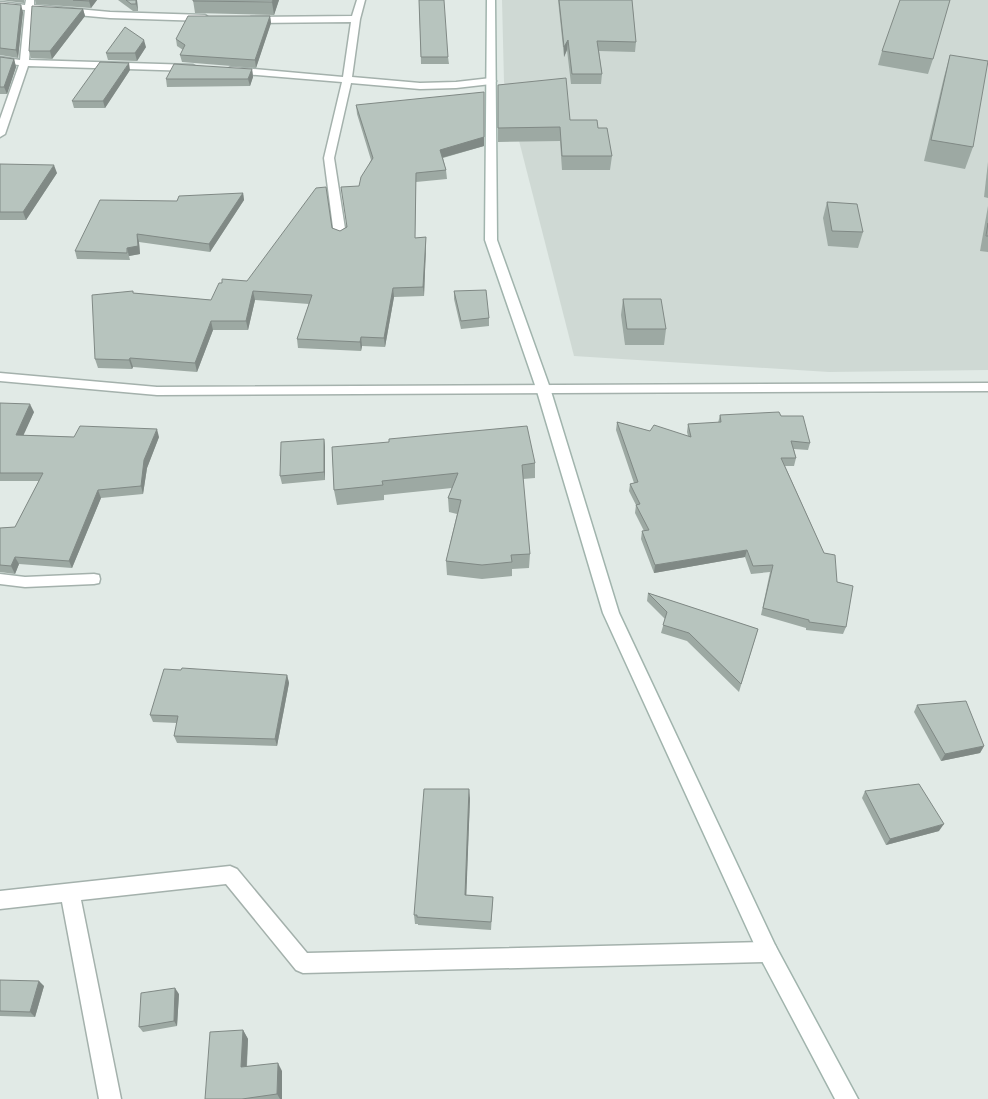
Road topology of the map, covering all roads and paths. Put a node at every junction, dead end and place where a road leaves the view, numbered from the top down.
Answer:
1 (361, 0) edge
2 (492, 0) edge
3 (29, 4) edge
4 (0, 5) edge
5 (211, 18) edge
6 (356, 19) junction
7 (239, 20) edge
8 (0, 60) edge
9 (24, 63) junction
10 (200, 68) edge
11 (218, 69) edge
12 (347, 80) junction
13 (491, 81) junction
14 (0, 134) edge
15 (340, 235) edge
16 (0, 377) edge
17 (988, 387) edge
18 (544, 388) junction
19 (0, 579) edge
20 (94, 579) dead end
21 (70, 892) junction
22 (0, 900) edge
23 (768, 952) junction
24 (110, 1099) edge
25 (847, 1099) edge

1 - 6 street
2 - 13 street
3 - 4 street
3 - 5 street
3 - 9 street
6 - 7 street
6 - 12 street
8 - 9 street
9 - 10 street
9 - 14 street
11 - 12 street
12 - 13 street
12 - 15 street
13 - 18 street
16 - 18 street
17 - 18 street
18 - 23 street
19 - 20 lane
21 - 22 street
21 - 23 street
21 - 24 street
23 - 25 street

